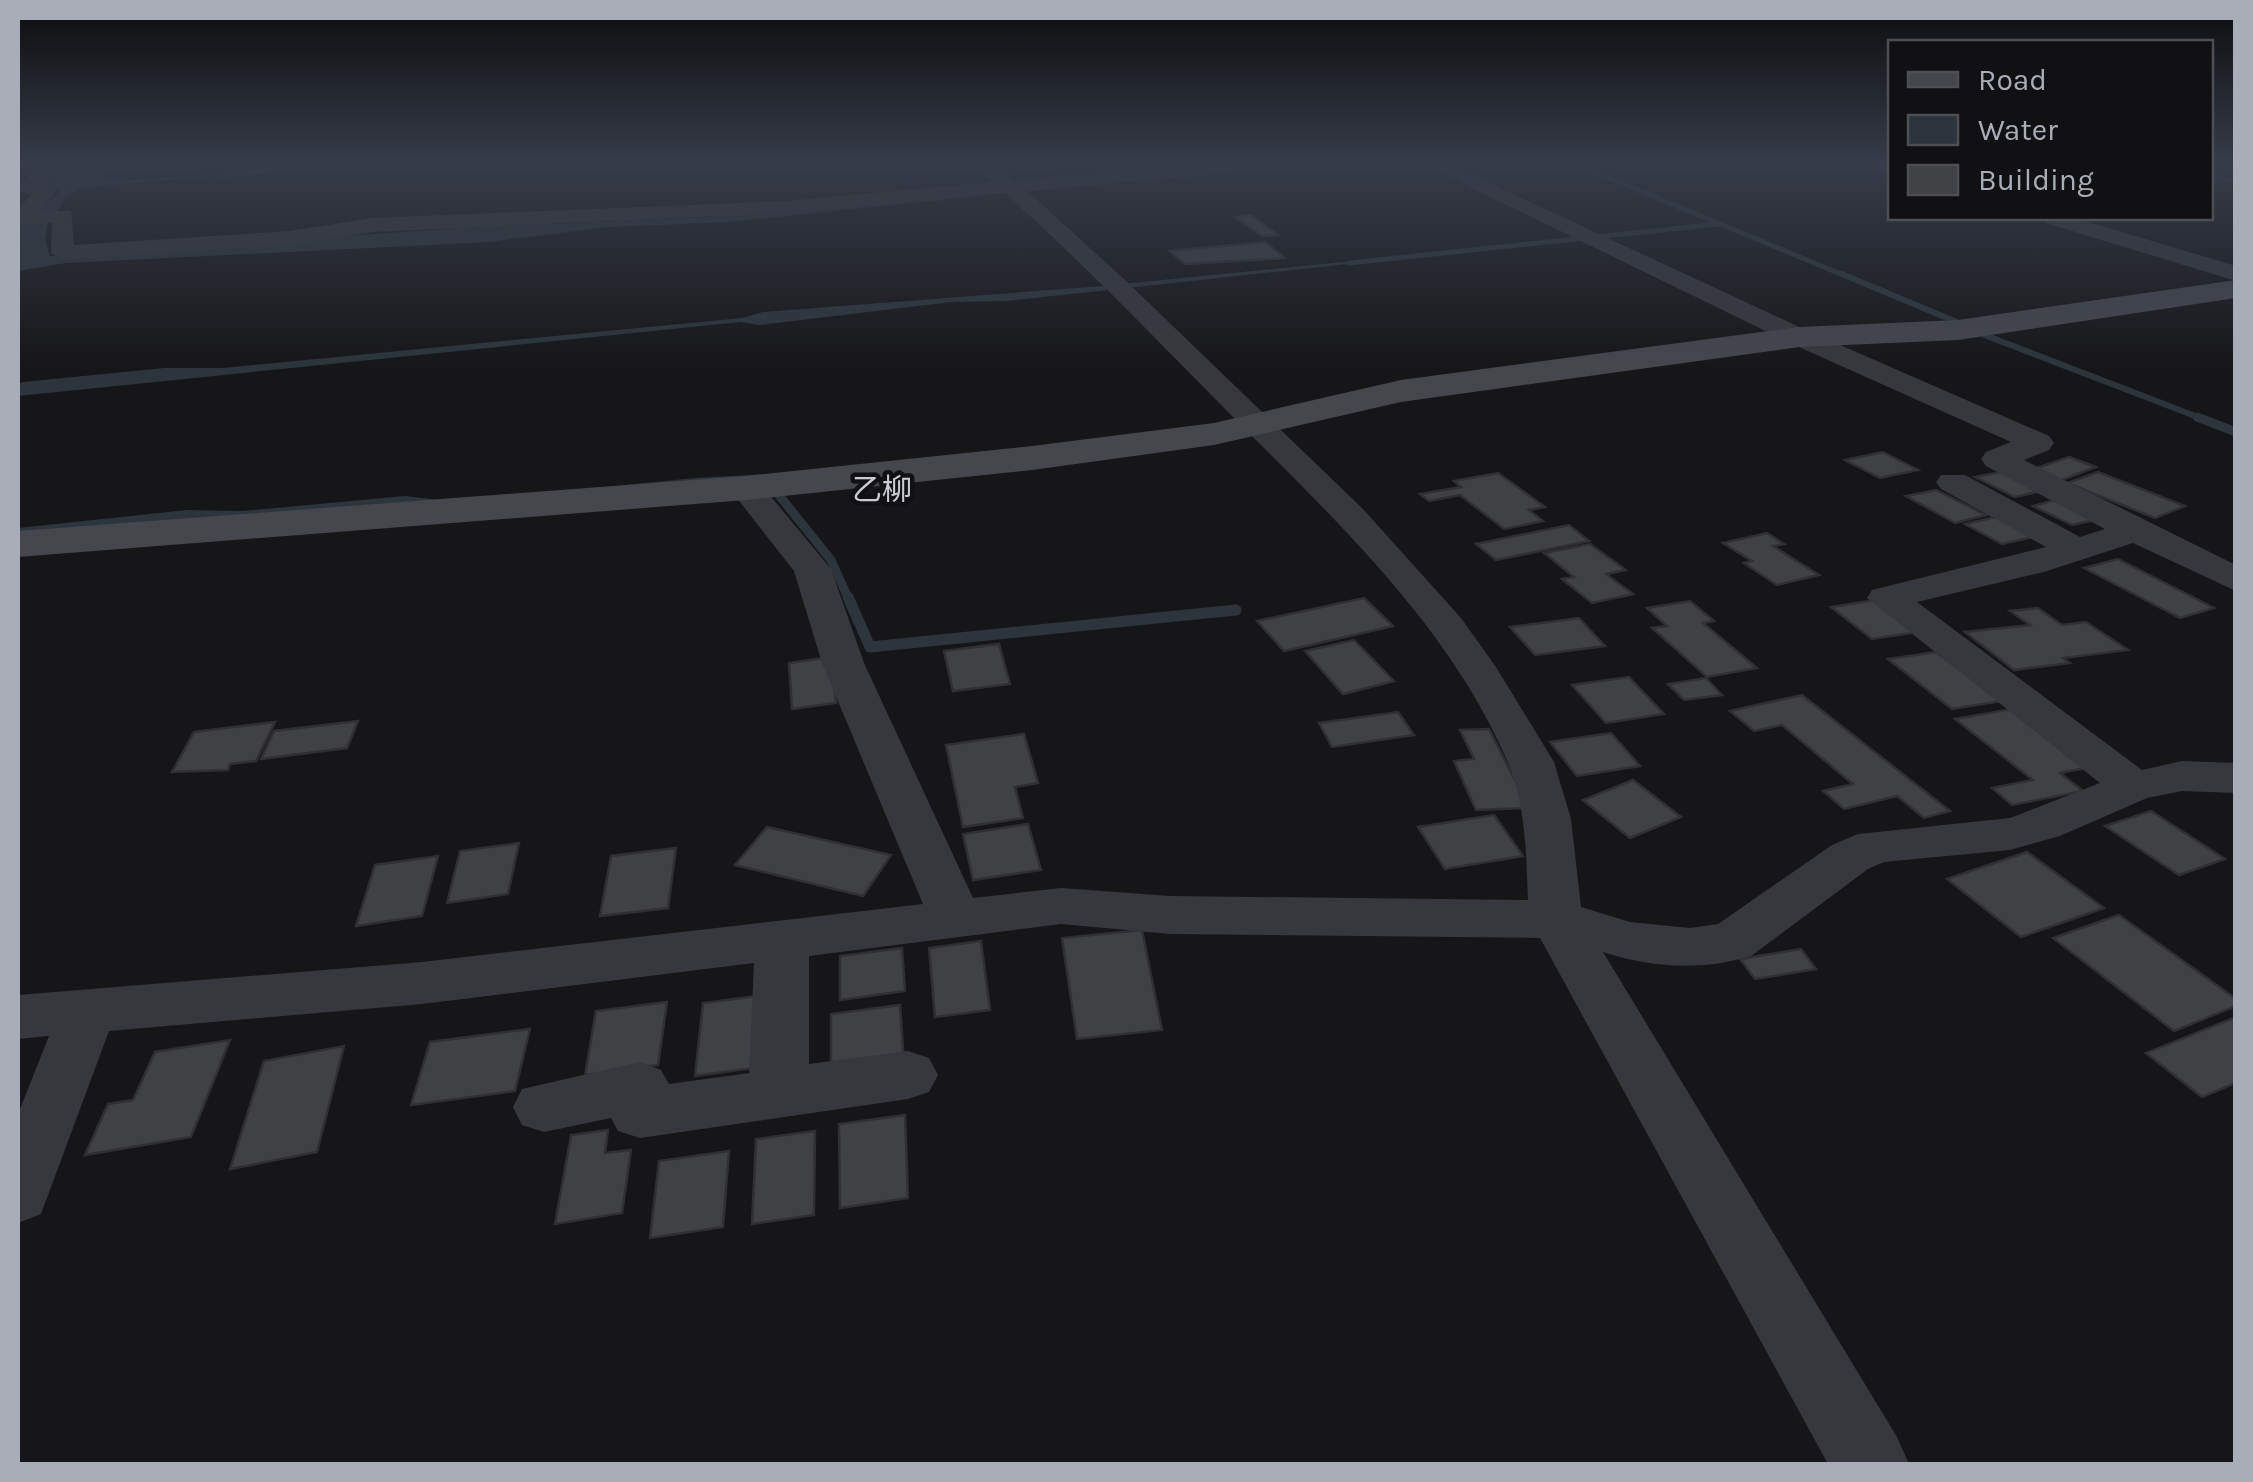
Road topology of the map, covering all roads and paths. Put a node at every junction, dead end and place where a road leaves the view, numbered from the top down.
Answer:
1 (62, 232) edge
2 (327, 232) edge
3 (1060, 232) edge
4 (1576, 232) edge
5 (2100, 232) edge
6 (2236, 274) edge
7 (2236, 289) edge
8 (1799, 337) junction
9 (1260, 426) junction
10 (1953, 482) dead end
11 (746, 488) junction
12 (2136, 531) junction
13 (18, 544) edge
14 (2077, 550) junction
15 (2236, 580) edge
16 (2236, 778) edge
17 (2134, 786) junction
18 (955, 916) junction
19 (1556, 919) junction
20 (782, 938) junction
21 (87, 1012) junction
22 (18, 1017) edge
23 (908, 1074) dead end
24 (780, 1093) junction
25 (544, 1107) dead end
26 (18, 1194) edge
27 (1870, 1464) edge

1 - 2 street
3 - 9 street
4 - 8 street
5 - 6 street
7 - 8 street
8 - 9 street
8 - 12 street
9 - 11 street
9 - 19 street
10 - 14 street
11 - 13 street
11 - 18 street
12 - 14 street
12 - 15 street
14 - 17 street
16 - 17 street
17 - 19 street
18 - 19 street
18 - 20 street
19 - 27 street
20 - 21 street
20 - 24 street
21 - 22 street
21 - 26 street
23 - 24 street
24 - 25 street

